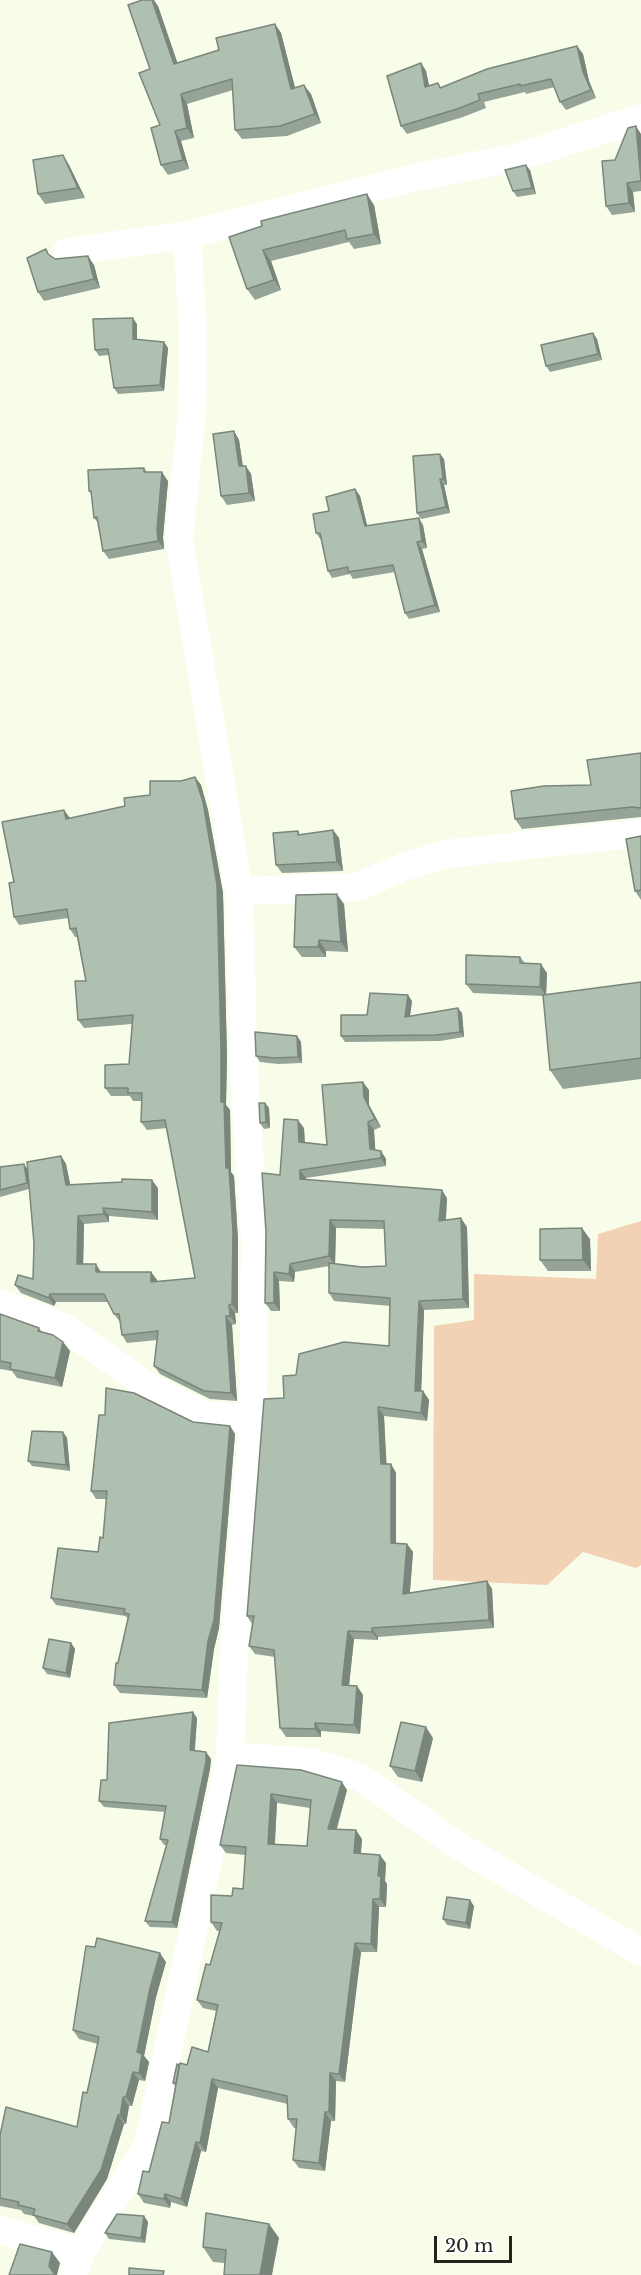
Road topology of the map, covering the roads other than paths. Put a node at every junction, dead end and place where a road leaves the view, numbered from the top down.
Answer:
1 (641, 118) edge
2 (187, 235) junction
3 (67, 252) dead end
4 (641, 833) edge
5 (239, 891) junction
6 (0, 1303) edge
7 (253, 1419) junction
8 (230, 1756) junction
9 (641, 1952) edge
10 (0, 2230) edge
11 (77, 2264) edge

1 - 2 street
2 - 3 street
2 - 5 street
4 - 5 street
5 - 7 street
6 - 7 street
7 - 8 street
8 - 9 street
8 - 11 street
10 - 11 street

